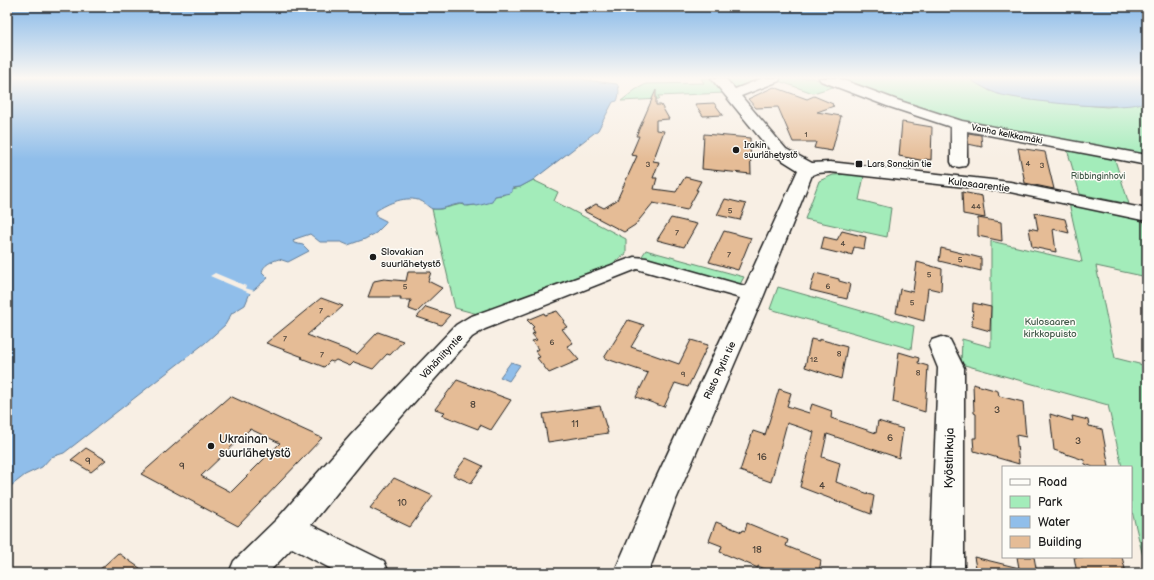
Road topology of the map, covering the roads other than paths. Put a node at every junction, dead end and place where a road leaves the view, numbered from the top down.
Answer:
1 (741, 105) edge
2 (898, 105) edge
3 (959, 125) junction
4 (1147, 160) edge
5 (958, 162) dead end
6 (810, 169) junction
7 (1147, 215) edge
8 (752, 295) junction
9 (941, 346) dead end
10 (288, 529) junction
11 (246, 573) edge
12 (372, 573) edge
13 (631, 573) edge
14 (948, 573) edge

1 - 6 street
2 - 3 street, Vanha kelkkamäki
3 - 4 street, Vanha kelkkamäki
3 - 5 street
6 - 7 street, Kulosaarentie
6 - 8 street, Risto Rytin tie
8 - 10 street, Vähäniityntie
8 - 13 street, Risto Rytin tie
9 - 14 street, Kyöstinkuja
10 - 11 street, Vähäniityntie
10 - 12 street

